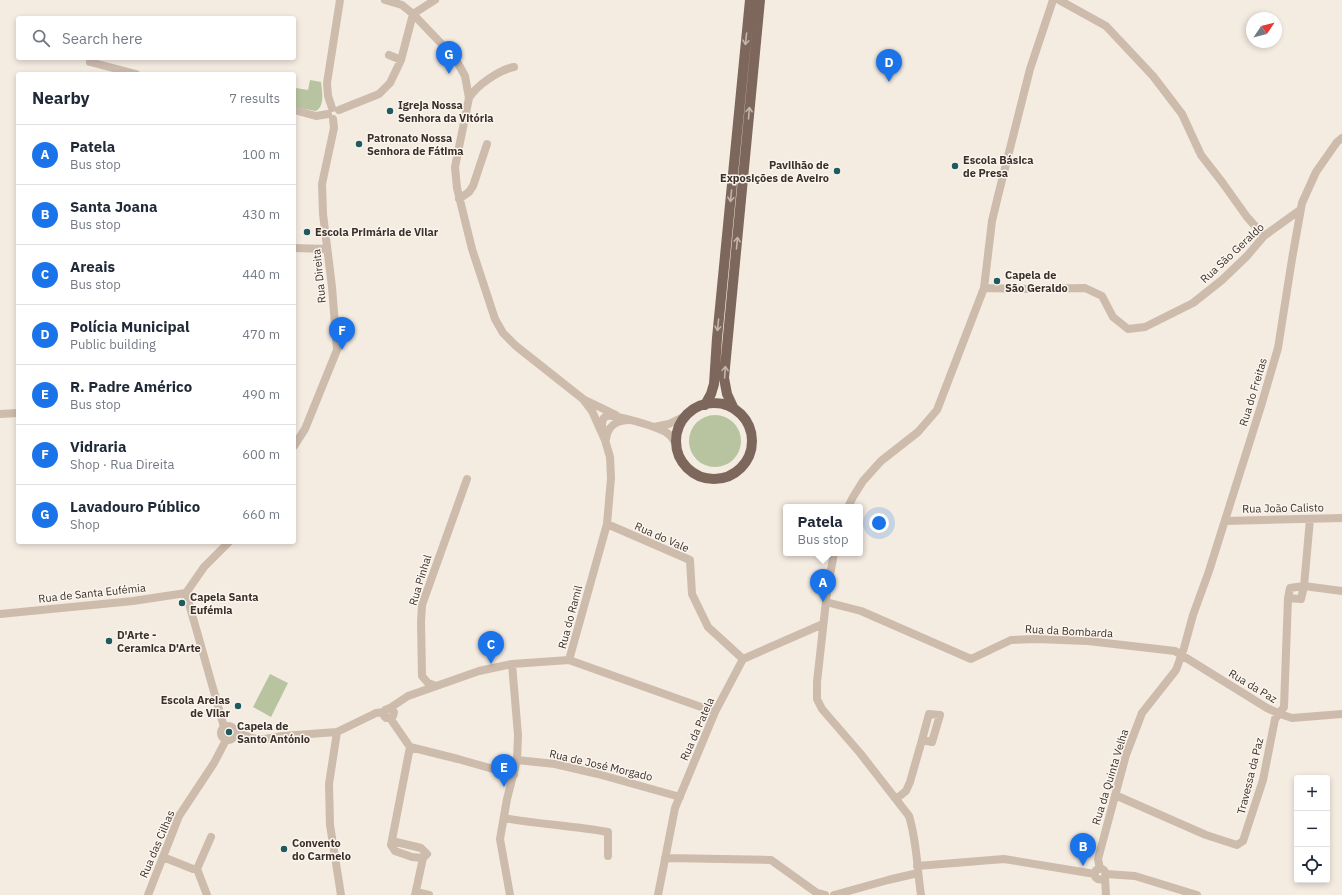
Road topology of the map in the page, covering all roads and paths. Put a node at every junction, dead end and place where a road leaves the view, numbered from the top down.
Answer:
1 (340, 0) edge
2 (385, 0) edge
3 (435, 0) edge
4 (750, 0) edge
5 (760, 0) edge
6 (1053, 0) edge
7 (1059, 0) edge
8 (413, 14) junction
9 (389, 55) dead end
10 (401, 60) junction
11 (90, 62) dead end
12 (514, 67) dead end
13 (128, 72) edge
14 (469, 98) junction
15 (296, 111) edge
16 (333, 113) junction
17 (1342, 138) edge
18 (487, 144) dead end
19 (459, 199) junction
20 (1300, 210) junction
21 (1264, 236) junction
22 (296, 248) edge
23 (327, 249) junction
24 (984, 288) junction
25 (583, 399) junction
26 (705, 405) junction
27 (734, 409) junction
28 (16, 413) edge
29 (0, 414) edge
30 (687, 415) junction
31 (625, 418) junction
32 (654, 427) junction
33 (606, 440) junction
34 (296, 443) edge
35 (677, 445) junction
36 (467, 478) dead end
37 (850, 504) edge
38 (1342, 518) edge
39 (1310, 519) junction
40 (1225, 521) junction
41 (606, 524) junction
42 (227, 544) edge
43 (834, 556) edge
44 (1304, 586) junction
45 (1342, 591) edge
46 (186, 593) junction
47 (1288, 598) junction
48 (826, 602) junction
49 (0, 614) edge
50 (823, 624) junction
51 (1181, 656) junction
52 (743, 659) junction
53 (569, 660) junction
54 (512, 664) junction
55 (436, 686) junction
56 (387, 710) junction
57 (715, 712) junction
58 (1280, 714) junction
59 (1342, 714) edge
60 (224, 727) junction
61 (235, 732) junction
62 (337, 732) junction
63 (226, 740) junction
64 (922, 740) dead end
65 (410, 747) junction
66 (517, 760) junction
67 (514, 776) junction
68 (1115, 795) junction
69 (680, 797) junction
70 (896, 799) junction
71 (504, 818) junction
72 (211, 837) dead end
73 (608, 856) dead end
74 (163, 857) junction
75 (665, 858) junction
76 (197, 869) junction
77 (918, 869) junction
78 (1101, 874) junction
79 (416, 894) edge
80 (148, 895) edge
81 (207, 895) edge
82 (341, 895) edge
83 (429, 895) edge
84 (510, 895) edge
85 (658, 895) edge
86 (825, 895) edge
87 (834, 895) edge
88 (921, 895) edge
89 (1106, 895) edge
90 (1197, 895) edge

1 - 16 street, Rua Direita
2 - 8 street
3 - 8 street
4 -> 26 main road
27 -> 5 main road
6 - 24 street
7 - 21 street
8 - 10 street
8 - 14 street
9 - 10 street
10 - 16 street
11 - 13 street
12 - 14 street
14 - 19 street
15 - 16 street
16 - 23 street, Rua Direita
17 - 20 street, Rua do Freitas
18 - 19 street
19 - 25 street
20 - 21 street, Rua São Geraldo
20 - 40 street, Rua do Freitas
21 - 24 street, Rua São Geraldo
22 - 23 street
23 - 34 street, Rua Direita
24 - 37 street
25 - 31 street
25 - 33 street, Rua do Ramil
26 - 27 main road
26 - 30 main road
27 - 35 main road
28 - 29 street
30 - 32 street
30 - 35 main road
31 - 32 street
31 - 33 street
32 - 35 street
33 - 41 street, Rua do Ramil
36 - 55 street, Rua Pinhal
38 - 39 street, Rua João Calisto
39 - 40 street, Rua João Calisto
39 - 44 street
40 - 51 street, Rua do Freitas
41 - 52 street, Rua do Vale
41 - 53 street, Rua do Ramil
42 - 46 street
43 - 48 street
44 - 45 street
44 - 47 street
44 - 47 street
46 - 49 street, Rua de Santa Eufémia
46 - 60 street
47 - 58 street, Travessa da Paz
48 - 50 street
48 - 51 street, Rua da Bombarda
50 - 52 street
50 - 70 street
51 - 58 street, Rua da Paz
51 - 68 street, Rua da Quinta Velha
52 - 57 street, Rua da Patela
53 - 54 street, Rua do Ramil
53 - 57 street
54 - 55 street, Rua do Ramil
54 - 66 street
55 - 56 street, Rua do Ramil
56 - 62 street, Rua do Ramil
56 - 65 street
57 - 69 street, Rua da Patela
58 - 59 street, Rua da Paz
58 - 68 street, Travessa da Paz
60 - 61 street
60 - 63 street
61 - 62 street
61 - 63 street
62 - 82 street
63 - 74 street, Rua das Cilhas
64 - 70 street
65 - 67 street
65 - 79 street
66 - 67 street
66 - 69 street, Rua de José Morgado
67 - 71 street
68 - 78 street, Rua da Quinta Velha
69 - 75 street, Rua da Patela
70 - 77 street
71 - 73 street
71 - 84 street
72 - 76 street
74 - 76 street
74 - 80 street, Rua das Cilhas
75 - 85 street, Rua da Patela
75 - 86 street
76 - 81 street
77 - 78 street
77 - 87 street
77 - 88 street
78 - 89 street, Rua da Quinta Velha
78 - 90 street
79 - 83 street

